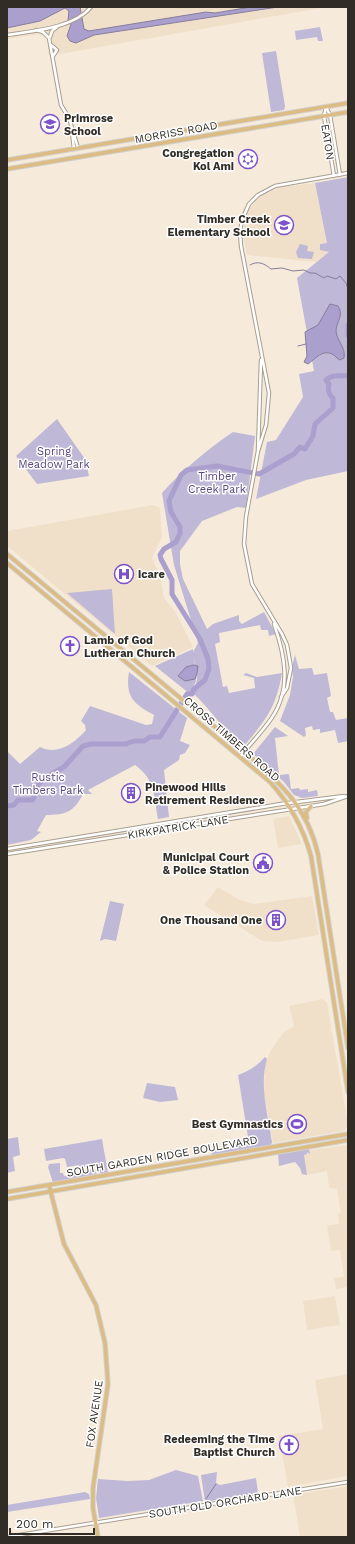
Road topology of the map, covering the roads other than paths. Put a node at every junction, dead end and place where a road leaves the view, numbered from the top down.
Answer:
1 (91, 7) edge
2 (57, 26) junction
3 (36, 30) junction
4 (7, 35) edge
5 (49, 38) junction
6 (51, 45) junction
7 (53, 56) junction
8 (348, 103) edge
9 (326, 107) junction
10 (348, 112) edge
11 (330, 115) junction
12 (324, 116) junction
13 (76, 148) junction
14 (7, 160) edge
15 (7, 169) edge
16 (348, 173) edge
17 (340, 175) junction
18 (334, 176) junction
19 (262, 358) junction
20 (258, 451) junction
21 (7, 554) edge
22 (7, 562) edge
23 (273, 622) junction
24 (116, 644) junction
25 (111, 649) junction
26 (282, 697) junction
27 (244, 751) junction
28 (240, 757) junction
29 (348, 796) edge
30 (296, 803) junction
31 (288, 804) junction
32 (311, 806) junction
33 (300, 808) junction
34 (292, 809) junction
35 (236, 811) junction
36 (236, 818) junction
37 (308, 823) junction
38 (7, 849) edge
39 (7, 854) edge
40 (320, 866) junction
41 (313, 868) junction
42 (328, 928) junction
43 (322, 929) junction
44 (341, 1045) junction
45 (348, 1046) edge
46 (347, 1081) edge
47 (348, 1092) edge
48 (348, 1134) edge
49 (348, 1140) edge
50 (274, 1146) junction
51 (275, 1152) junction
52 (49, 1185) junction
53 (51, 1191) junction
54 (7, 1192) edge
55 (7, 1199) edge
56 (348, 1482) edge
57 (95, 1522) junction
58 (7, 1537) edge
59 (98, 1537) edge

1 - 2 street
2 - 3 street
2 - 5 street
3 - 4 street
3 - 5 street
5 - 6 street
6 - 7 street
6 - 7 street
7 - 13 street
8 - 9 main road, MORRISS ROAD
9 - 11 street, EATON
9 - 12 street, EATON
9 - 13 main road, MORRISS ROAD
10 - 11 main road, MORRISS ROAD
11 - 12 main road, MORRISS ROAD
11 - 17 street, EATON
12 - 15 main road, MORRISS ROAD
12 - 18 street, EATON
13 - 14 main road, MORRISS ROAD
16 - 17 street
17 - 18 street
18 - 19 street
19 - 20 street
19 - 20 street
20 - 23 street
21 - 24 main road, CROSS TIMBERS ROAD
22 - 25 main road, CROSS TIMBERS ROAD
23 - 26 street
23 - 26 street
24 - 25 main road
24 - 27 main road, CROSS TIMBERS ROAD
25 - 28 main road, CROSS TIMBERS ROAD
26 - 27 street
27 - 28 street
27 - 30 main road, CROSS TIMBERS ROAD
28 - 31 main road, CROSS TIMBERS ROAD
29 - 30 street, KIRKPATRICK LANE
29 - 32 street, KIRKPATRICK LANE
30 - 31 street, KIRKPATRICK LANE
30 - 33 main road, CROSS TIMBERS ROAD
31 - 34 main road, CROSS TIMBERS ROAD
31 - 35 street, KIRKPATRICK LANE
32 - 33 street, KIRKPATRICK LANE
32 - 37 main road
33 - 34 street, KIRKPATRICK LANE
33 - 37 main road, CROSS TIMBERS ROAD
34 - 36 street, KIRKPATRICK LANE
34 - 41 main road, CROSS TIMBERS ROAD
35 - 36 street
35 - 38 street, KIRKPATRICK LANE
36 - 39 street, KIRKPATRICK LANE
37 - 40 main road, CROSS TIMBERS ROAD
40 - 41 main road
40 - 42 main road, CROSS TIMBERS ROAD
41 - 43 main road, CROSS TIMBERS ROAD
42 - 43 main road
42 - 45 main road, CROSS TIMBERS ROAD
43 - 44 main road, CROSS TIMBERS ROAD
44 - 45 main road
44 - 46 main road, CROSS TIMBERS ROAD
46 - 47 main road, CROSS TIMBERS ROAD
48 - 50 main road, SOUTH GARDEN RIDGE BOULEVARD
49 - 51 main road, SOUTH GARDEN RIDGE BOULEVARD
50 - 51 main road
50 - 52 main road, SOUTH GARDEN RIDGE BOULEVARD
51 - 53 main road, SOUTH GARDEN RIDGE BOULEVARD
52 - 53 main road, FOX AVENUE
52 - 54 main road, SOUTH GARDEN RIDGE BOULEVARD
53 - 55 main road, SOUTH GARDEN RIDGE BOULEVARD
53 - 57 main road, FOX AVENUE
56 - 57 street, SOUTH OLD ORCHARD LANE
57 - 58 street, SOUTH OLD ORCHARD LANE
57 - 59 main road, FOX AVENUE

